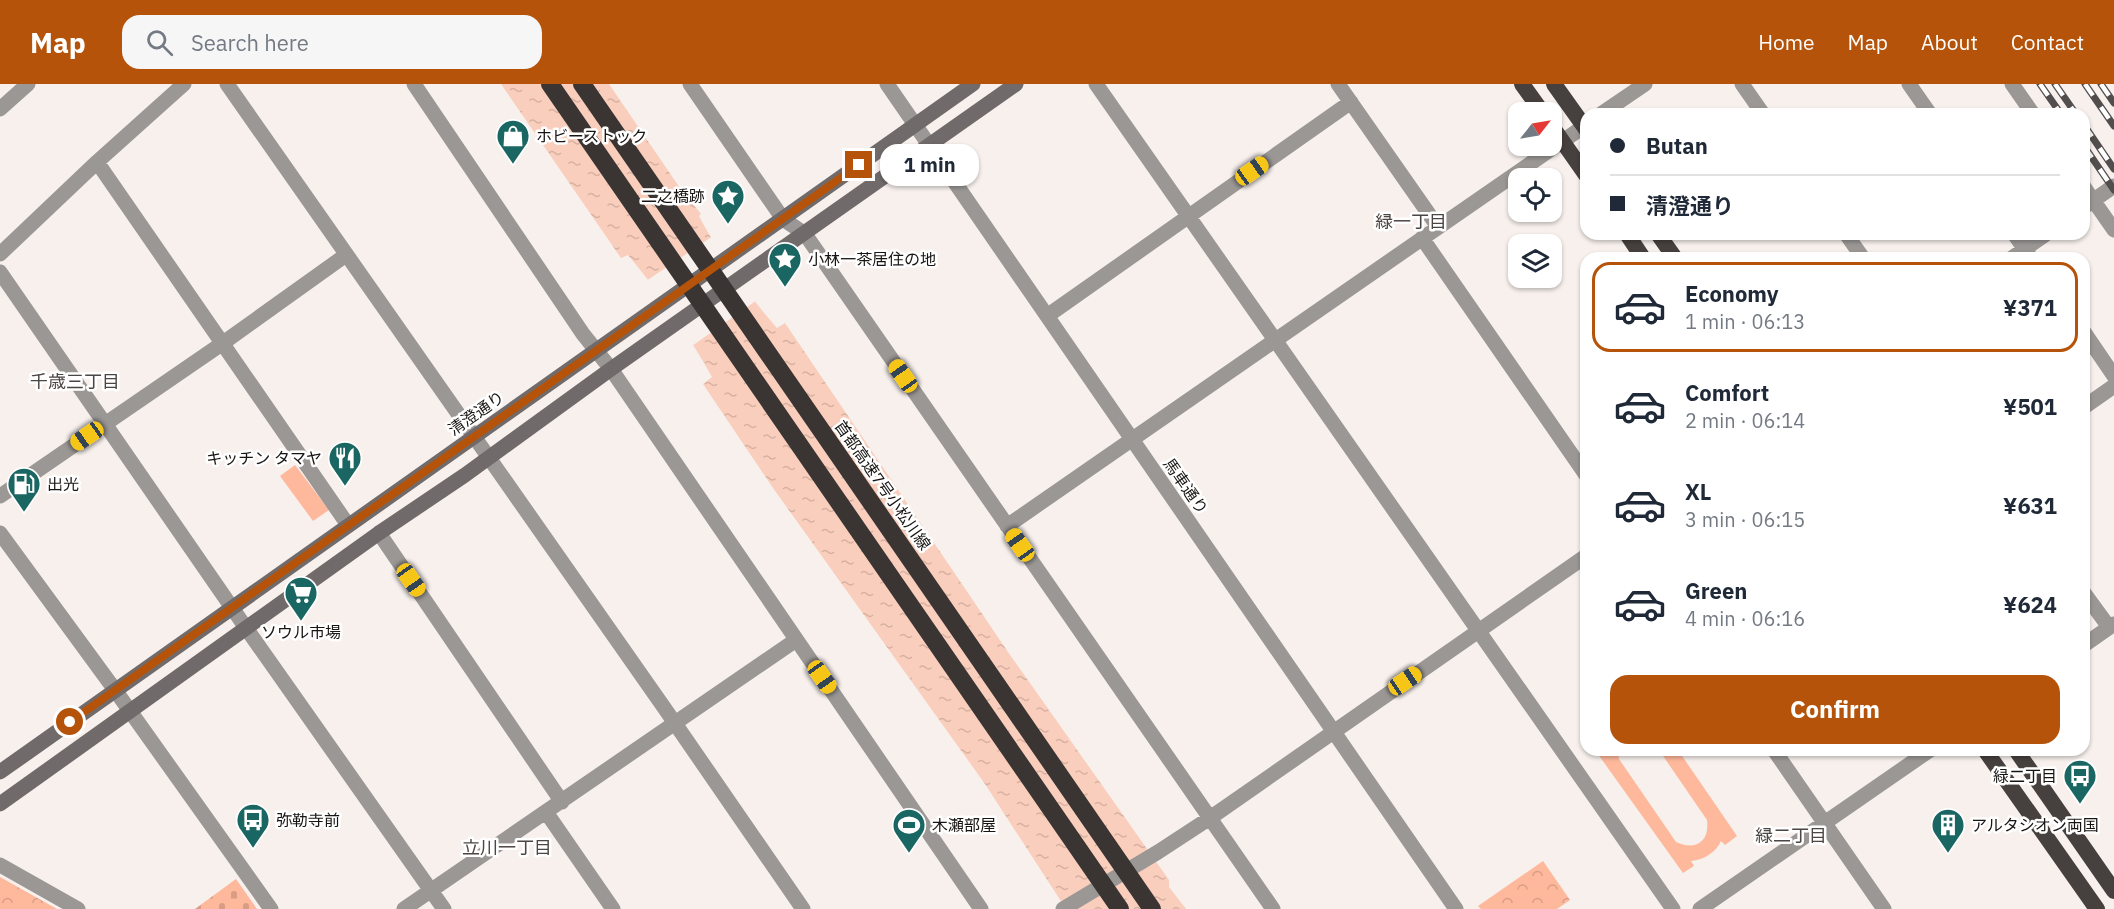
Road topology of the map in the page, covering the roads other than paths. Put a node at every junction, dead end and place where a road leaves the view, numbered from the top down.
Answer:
1 (28, 84) edge
2 (184, 84) edge
3 (227, 84) edge
4 (414, 84) edge
5 (550, 84) edge
6 (582, 84) edge
7 (690, 84) edge
8 (887, 84) edge
9 (973, 84) edge
10 (1016, 84) edge
11 (1096, 84) edge
12 (1338, 84) edge
13 (1522, 84) edge
14 (1554, 84) edge
15 (1645, 84) edge
16 (1742, 84) edge
17 (1909, 84) edge
18 (2012, 84) edge
19 (1351, 102) junction
20 (1535, 102) edge
21 (1611, 108) edge
22 (1758, 108) edge
23 (1926, 108) edge
24 (2028, 108) edge
25 (0, 109) edge
26 (1580, 120) edge
27 (915, 125) junction
28 (1580, 130) edge
29 (1562, 141) joint
30 (928, 144) junction
31 (1540, 156) edge
32 (97, 162) junction
33 (1580, 166) edge
34 (2114, 186) edge
35 (2090, 203) edge
36 (2090, 206) edge
37 (1188, 216) junction
38 (783, 219) junction
39 (1438, 227) junction
40 (2114, 230) edge
41 (805, 234) junction
42 (1422, 238) junction
43 (2040, 240) edge
44 (2029, 252) edge
45 (0, 254) edge
46 (346, 255) junction
47 (0, 272) edge
48 (1047, 316) junction
49 (1275, 341) junction
50 (2090, 341) edge
51 (223, 343) junction
52 (597, 349) junction
53 (611, 369) junction
54 (2114, 376) edge
55 (2114, 386) edge
56 (2090, 403) edge
57 (105, 424) junction
58 (473, 437) junction
59 (1132, 440) junction
60 (489, 458) junction
61 (1580, 467) edge
62 (0, 496) edge
63 (348, 525) junction
64 (1007, 526) junction
65 (0, 533) edge
66 (379, 533) junction
67 (1580, 560) edge
68 (2090, 600) edge
69 (233, 609) junction
70 (2111, 625) edge
71 (246, 628) junction
72 (1478, 631) junction
73 (796, 640) junction
74 (2090, 641) edge
75 (115, 690) junction
76 (130, 711) junction
77 (675, 723) junction
78 (1333, 731) junction
79 (1778, 756) edge
80 (1921, 756) edge
81 (1989, 756) edge
82 (2020, 756) edge
83 (0, 772) edge
84 (562, 802) junction
85 (0, 804) edge
86 (546, 812) junction
87 (1210, 818) junction
88 (1824, 822) junction
89 (0, 865) edge
90 (431, 891) junction
91 (2114, 891) edge
92 (78, 909) edge
93 (272, 909) edge
94 (404, 909) edge
95 (444, 909) edge
96 (613, 909) edge
97 (803, 909) edge
98 (981, 909) edge
99 (1063, 909) edge
100 (1120, 909) edge
101 (1152, 909) edge
102 (1273, 909) edge
103 (1456, 909) edge
104 (1673, 909) edge
105 (1700, 909) edge
106 (1884, 909) edge
107 (2097, 909) edge

1 - 25 street
2 - 32 street
3 - 46 street
4 - 52 street
5 - 100 highway
6 - 101 highway, 首都高速7号小松川線
7 - 38 street
8 - 27 street, 馬車通り
9 - 27 main road, 清澄通り
10 - 30 main road
11 - 37 street
12 - 19 street
13 - 20 highway
14 - 26 highway
15 - 21 street
16 - 22 street
17 - 23 street
18 - 24 street
19 - 37 street
19 - 39 street
27 - 30 street, 馬車通り
27 - 38 main road, 清澄通り
28 - 29 street
29 - 33 highway
30 - 41 main road
30 - 48 street, 馬車通り
31 - 39 street
32 - 45 street
32 - 51 street
34 - 35 street
36 - 40 street
37 - 48 street
37 - 49 street
38 - 41 street
38 - 52 main road, 清澄通り
39 - 42 street
41 - 53 main road
41 - 64 street
42 - 49 street
42 - 61 street
43 - 44 street
46 - 51 street
46 - 58 street
47 - 57 street
48 - 59 street, 馬車通り
49 - 59 street
49 - 72 street
50 - 54 street
51 - 57 street
51 - 63 street
52 - 53 street
52 - 58 main road, 清澄通り
53 - 60 main road
53 - 73 street
55 - 56 street
57 - 62 street
57 - 69 street
58 - 60 street
58 - 63 main road, 清澄通り
59 - 64 street
59 - 78 street, 馬車通り
60 - 66 main road
60 - 77 street
63 - 69 main road, 清澄通り
64 - 87 street
65 - 75 street
66 - 71 main road
66 - 84 street
67 - 72 street
68 - 70 street
69 - 71 street
69 - 75 main road, 清澄通り
70 - 74 street
71 - 76 main road
71 - 90 street
72 - 78 street
72 - 104 street
73 - 77 street
73 - 98 street
75 - 76 street
75 - 83 main road, 清澄通り
76 - 85 main road
76 - 93 street
77 - 84 street
77 - 97 street
78 - 87 street
78 - 103 street, 馬車通り
79 - 88 street
80 - 88 street
81 - 107 highway
82 - 91 highway
84 - 86 street
86 - 90 street
86 - 96 street
87 - 99 street
87 - 102 street
88 - 105 street
88 - 106 street
89 - 92 street
90 - 94 street
90 - 95 street

